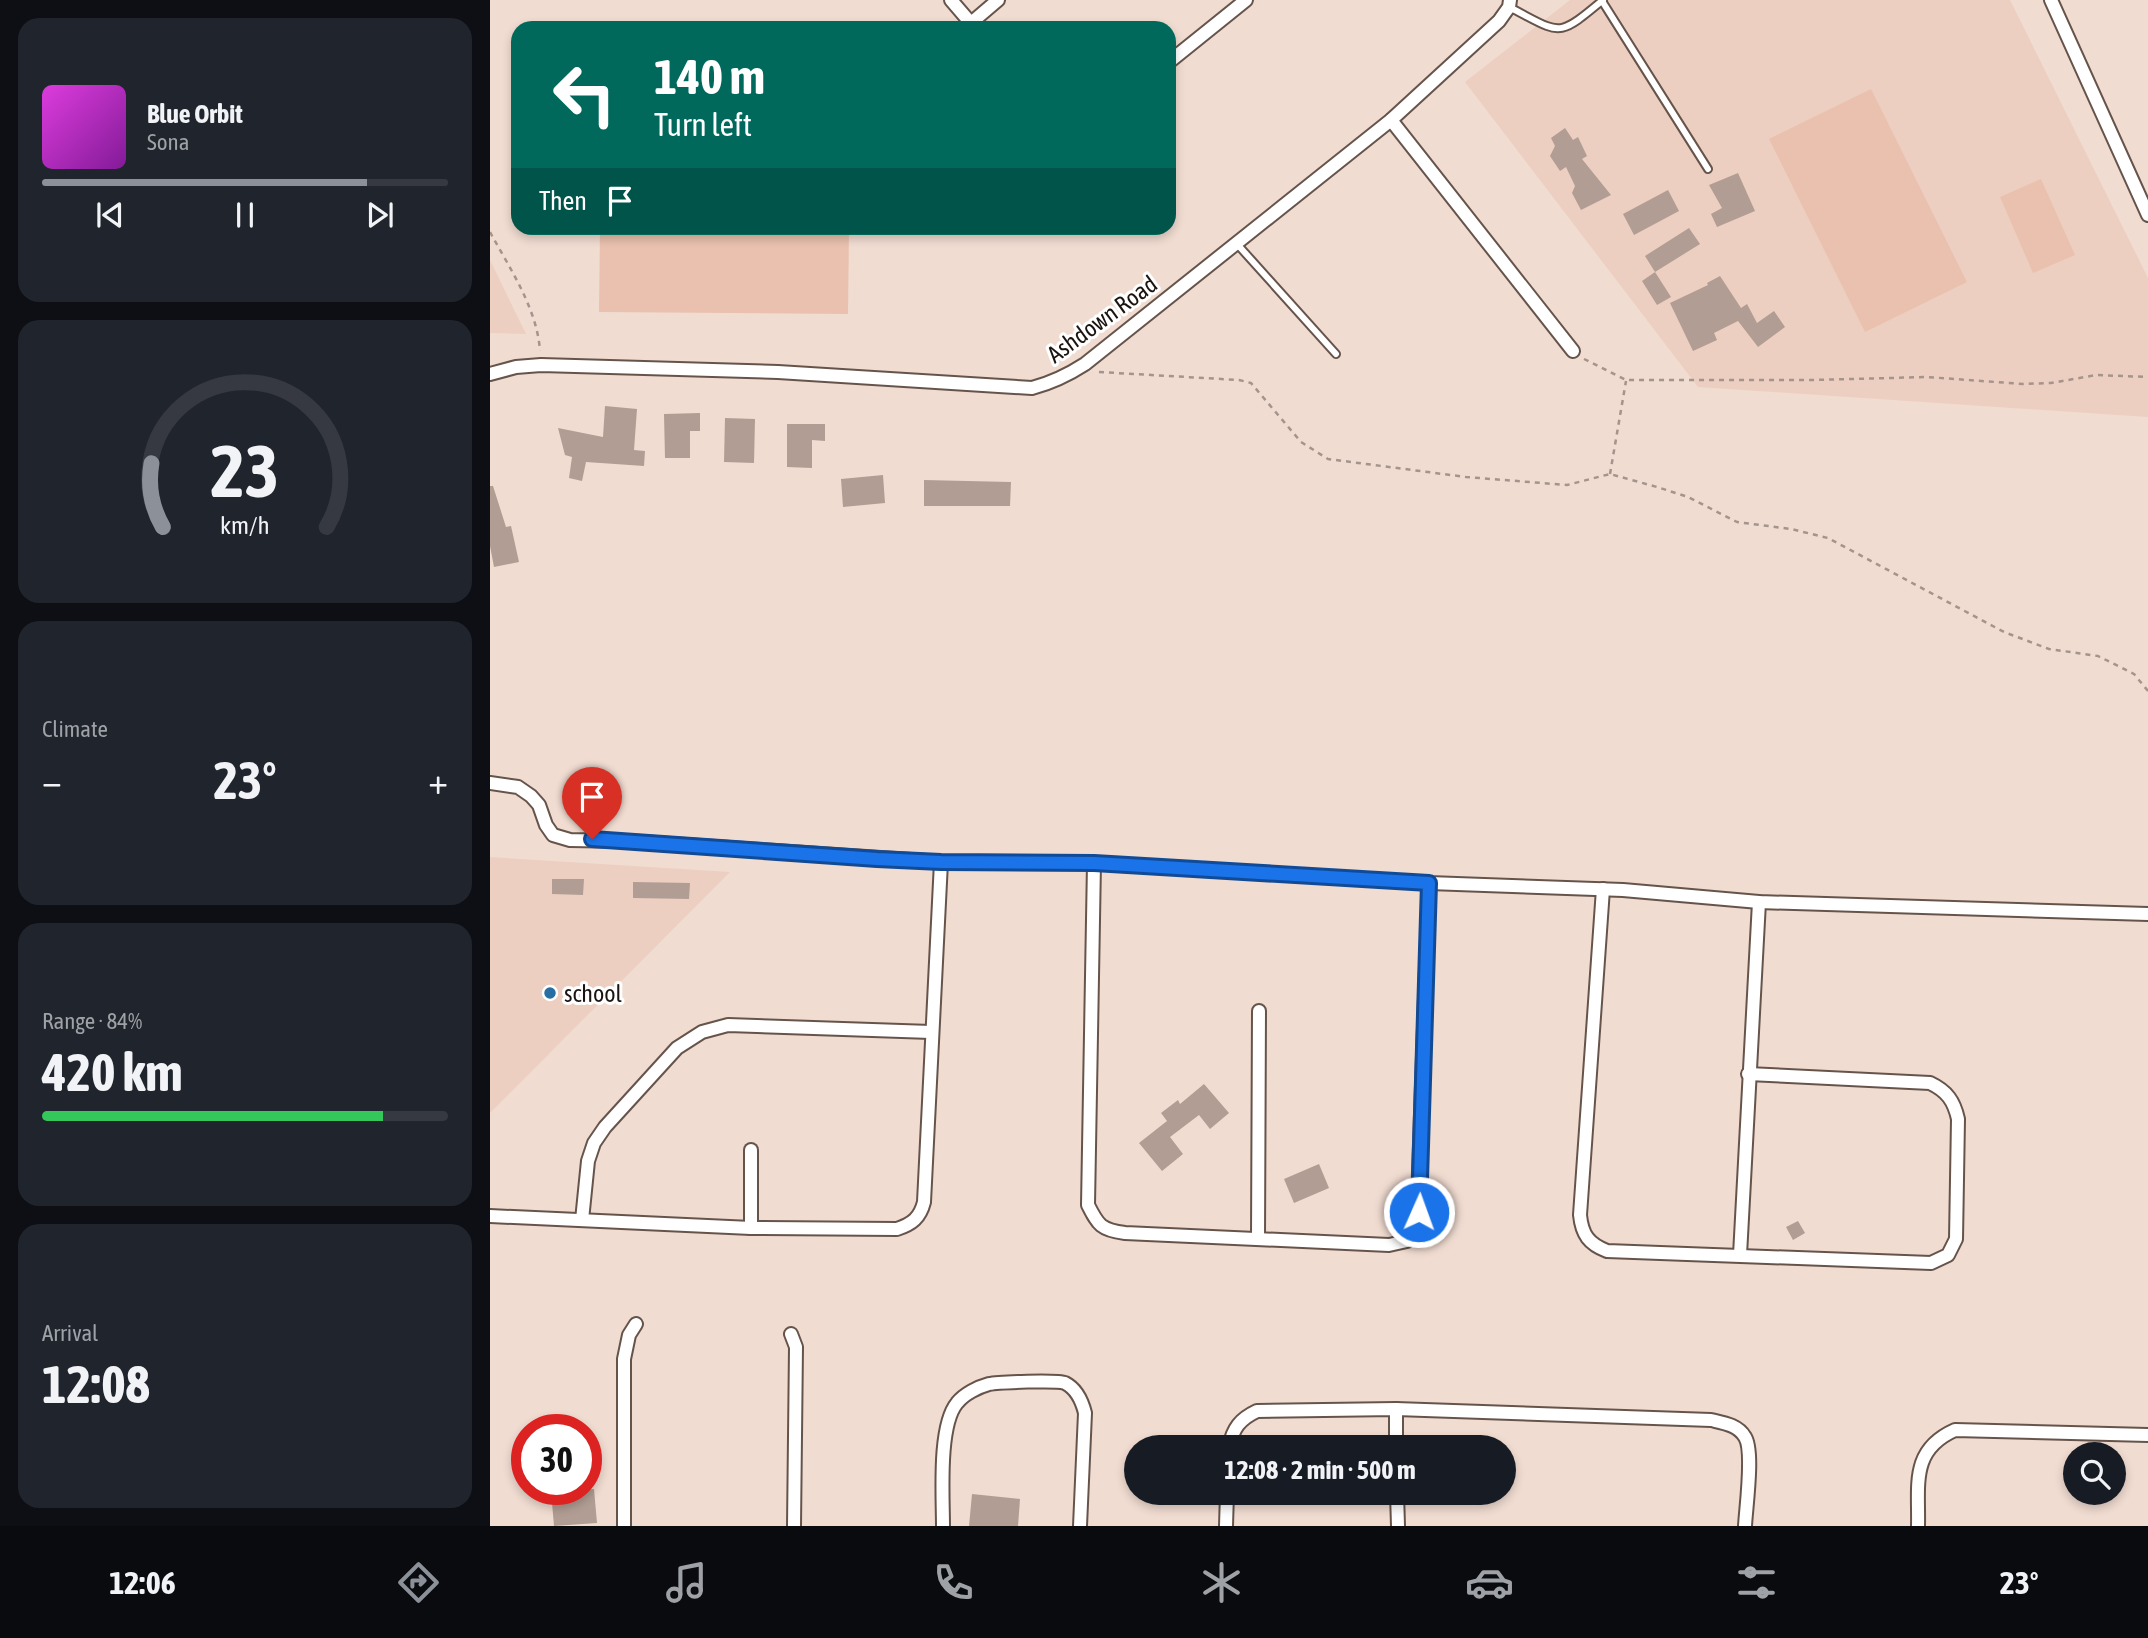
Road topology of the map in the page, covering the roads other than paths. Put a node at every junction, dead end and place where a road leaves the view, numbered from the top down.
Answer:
1 (951, 0) edge
2 (998, 0) edge
3 (1246, 0) edge
4 (1602, 0) edge
5 (2051, 0) edge
6 (1510, 3) edge
7 (969, 21) edge
8 (977, 21) edge
9 (1176, 56) edge
10 (1391, 120) junction
11 (1708, 169) dead end
12 (2148, 215) edge
13 (1237, 244) junction
14 (1573, 351) road end
15 (1336, 354) dead end
16 (490, 374) edge
17 (490, 783) edge
18 (941, 862) junction
19 (1094, 863) junction
20 (1429, 883) junction
21 (1603, 889) junction
22 (1759, 902) junction
23 (2148, 914) edge
24 (1259, 1011) dead end
25 (931, 1032) junction
26 (1748, 1074) junction
27 (751, 1150) dead end
28 (490, 1216) edge
29 (582, 1220) junction
30 (751, 1228) junction
31 (1258, 1238) junction
32 (1740, 1255) junction
33 (636, 1324) dead end
34 (791, 1334) dead end
35 (1395, 1409) junction
36 (1231, 1435) edge
37 (1396, 1435) edge
38 (2148, 1435) edge
39 (1227, 1505) edge
40 (1397, 1505) edge
41 (624, 1526) edge
42 (794, 1526) edge
43 (943, 1526) edge
44 (1080, 1526) edge
45 (1226, 1526) edge
46 (1398, 1526) edge
47 (1745, 1526) edge
48 (1918, 1526) edge

1 - 7 street
2 - 8 street
3 - 9 street
4 - 6 lane
4 - 11 lane
5 - 12 street
6 - 10 street, Ashdown Road
10 - 13 street, Ashdown Road
10 - 14 street
13 - 15 lane
13 - 16 street, Ashdown Road
17 - 18 street
18 - 19 street
18 - 25 street
19 - 20 street
19 - 31 street
20 - 21 street
20 - 31 street
21 - 22 street
21 - 32 street
22 - 23 street
22 - 26 street
24 - 31 street
25 - 29 street
25 - 30 street
26 - 32 street
26 - 32 street
27 - 30 street
28 - 29 street
29 - 30 street
33 - 41 street
34 - 42 street
35 - 36 street
35 - 37 street
35 - 47 street
38 - 48 street
39 - 45 street
40 - 46 street
43 - 44 street

